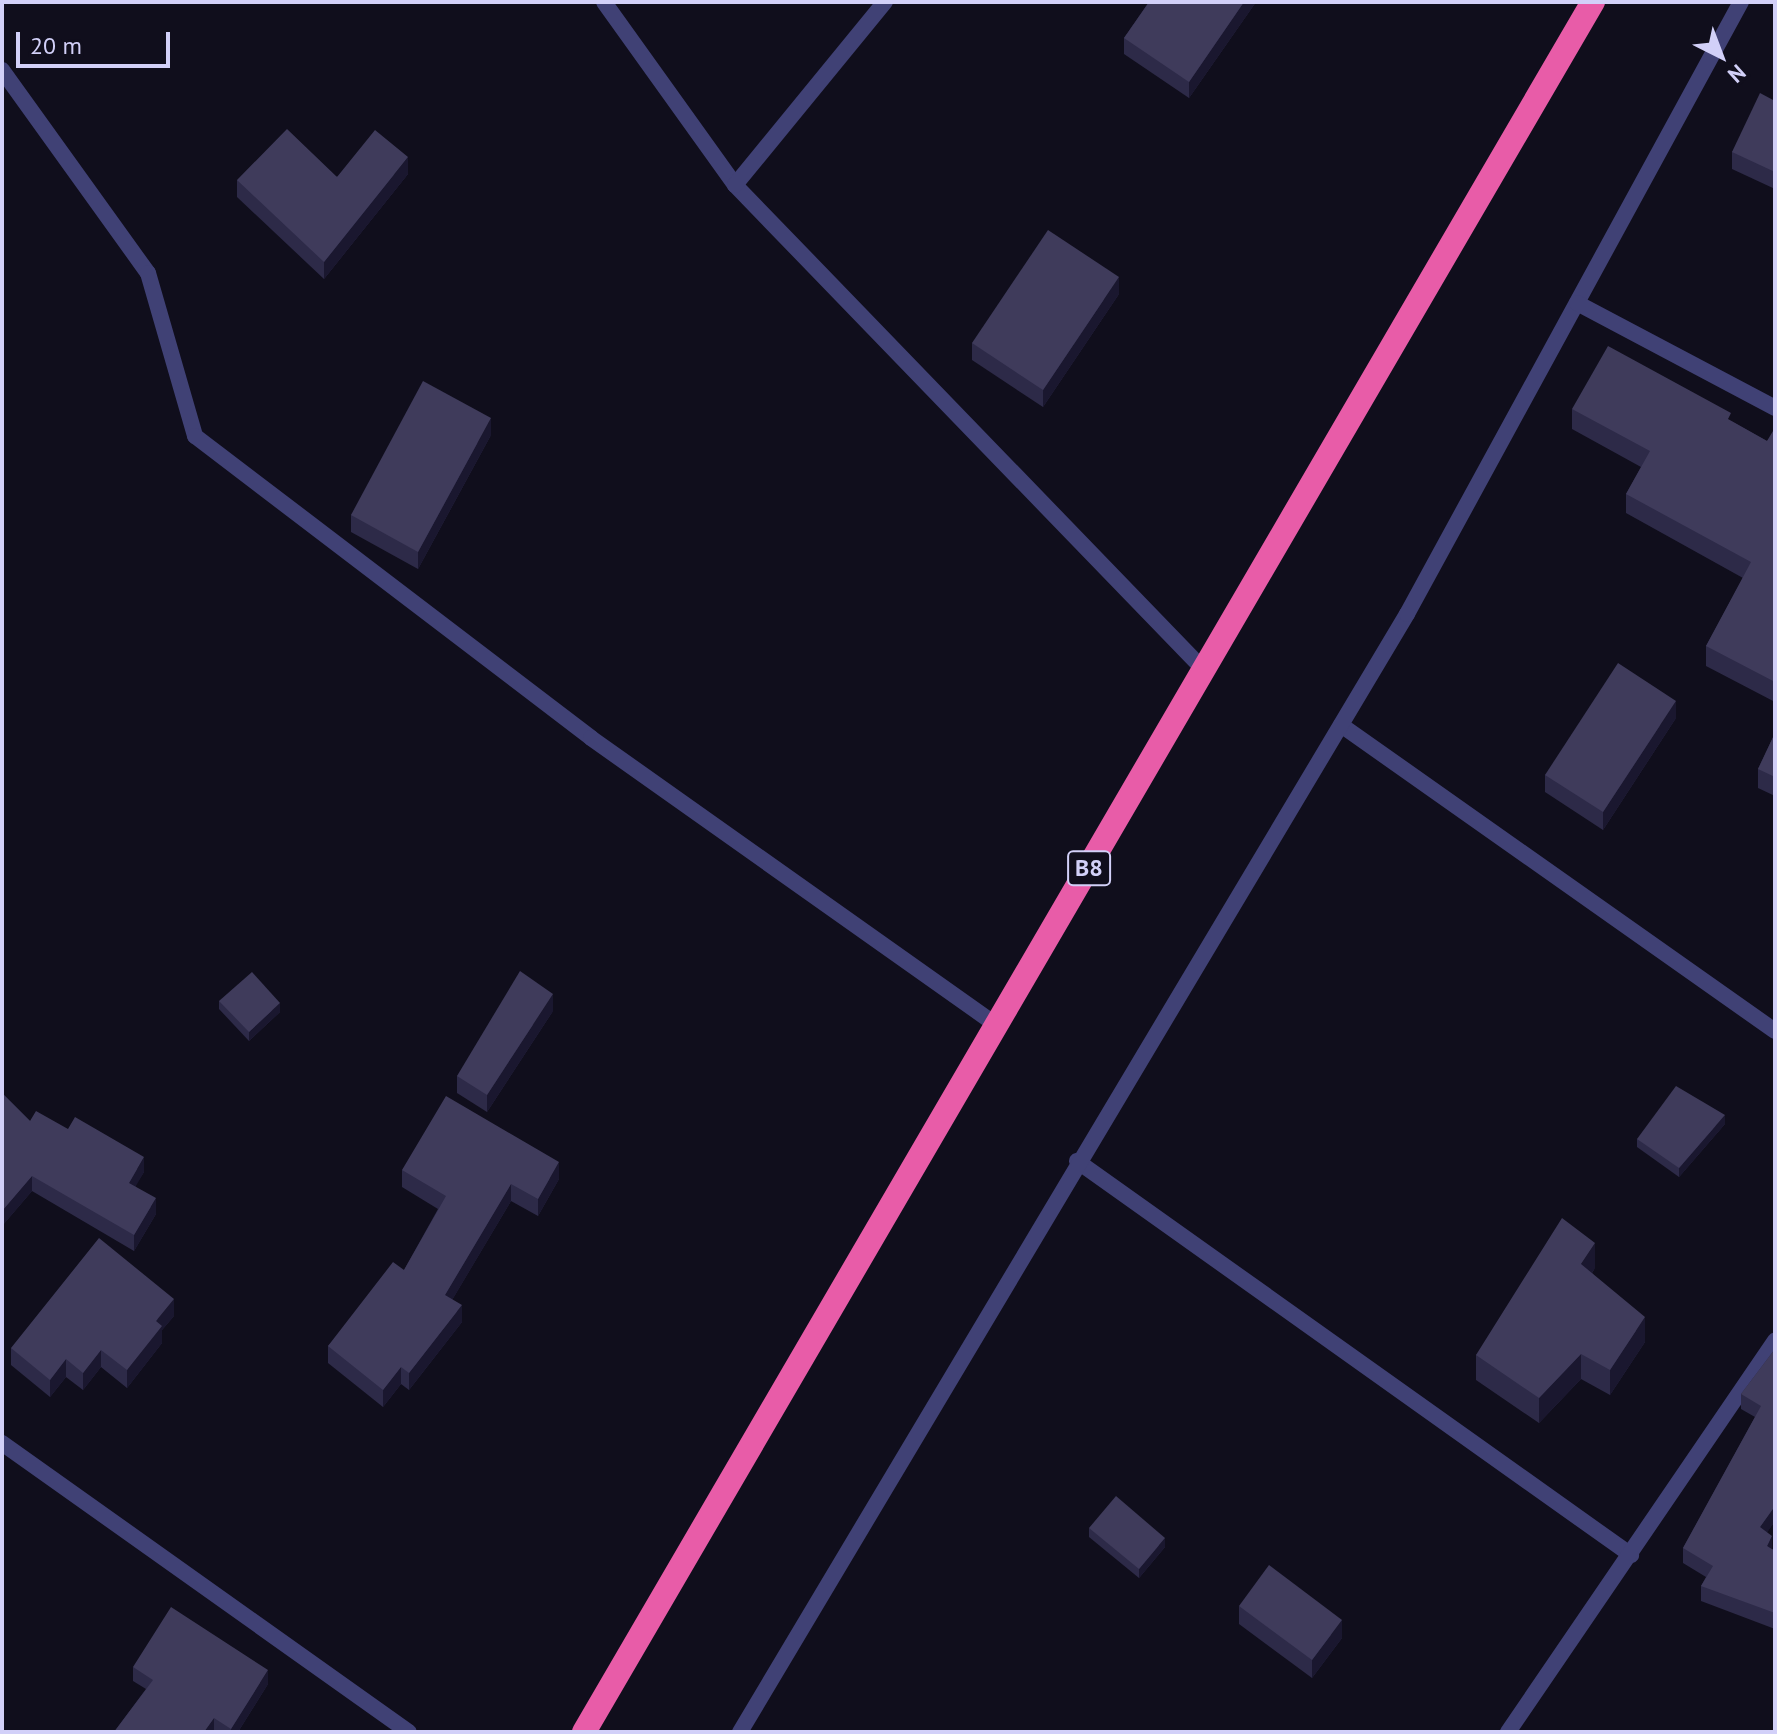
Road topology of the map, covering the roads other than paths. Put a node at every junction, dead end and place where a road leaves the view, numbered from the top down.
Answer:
1 (604, 2) edge
2 (885, 2) edge
3 (1593, 2) edge
4 (1741, 2) edge
5 (2, 70) edge
6 (735, 185) junction
7 (1577, 303) junction
8 (1775, 408) edge
9 (1204, 670) junction
10 (1341, 725) junction
11 (998, 1026) junction
12 (1775, 1031) edge
13 (1077, 1161) junction
14 (1775, 1340) edge
15 (2, 1443) edge
16 (1631, 1555) junction
17 (409, 1732) edge
18 (584, 1732) edge
19 (740, 1732) edge
20 (1508, 1732) edge

1 - 6 street
2 - 6 street
3 - 9 highway, B8
4 - 7 street
5 - 11 street
6 - 9 street
7 - 8 street
7 - 10 street
9 - 11 highway, B8
10 - 12 street
10 - 13 street
11 - 18 highway, B8
13 - 16 street
13 - 19 street
14 - 16 street
15 - 17 street
16 - 20 street

